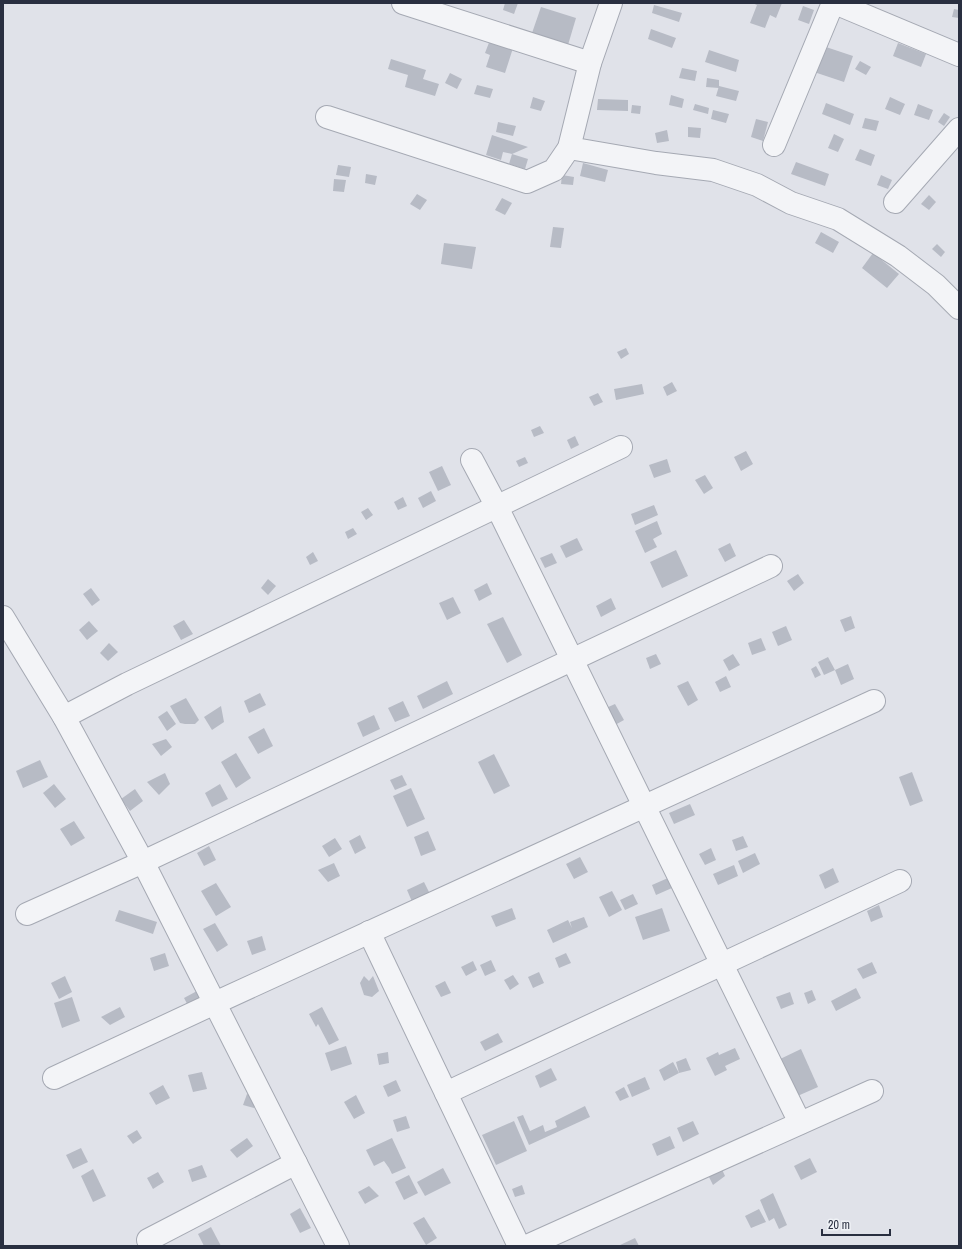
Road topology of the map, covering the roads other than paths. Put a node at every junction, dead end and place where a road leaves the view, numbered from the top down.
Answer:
1 (403, 3) edge
2 (611, 3) edge
3 (834, 3) edge
4 (959, 55) edge
5 (590, 63) junction
6 (327, 117) dead end
7 (959, 129) edge
8 (774, 145) dead end
9 (570, 148) junction
10 (895, 202) dead end
11 (959, 308) edge
12 (621, 447) dead end
13 (472, 460) dead end
14 (497, 507) junction
15 (771, 566) dead end
16 (3, 617) edge
17 (572, 660) junction
18 (874, 701) dead end
19 (64, 717) junction
20 (644, 806) junction
21 (143, 862) junction
22 (900, 881) dead end
23 (28, 914) dead end
24 (369, 932) junction
25 (722, 964) junction
26 (215, 1003) junction
27 (54, 1078) dead end
28 (872, 1091) dead end
29 (446, 1092) junction
30 (800, 1123) junction
31 (296, 1163) junction
32 (148, 1240) dead end
33 (338, 1246) edge
34 (519, 1246) edge
35 (527, 1246) edge

1 - 5 street
2 - 5 street
3 - 4 street
3 - 8 street
5 - 9 street
6 - 9 street
7 - 10 street
9 - 11 street
12 - 14 street
13 - 14 street
14 - 17 street
14 - 19 street
15 - 17 street
16 - 19 street
17 - 20 street
17 - 21 street
18 - 20 street
19 - 21 street
20 - 24 street
20 - 25 street
21 - 23 street
21 - 26 street
22 - 25 street
24 - 26 street
24 - 29 street
25 - 29 street
25 - 30 street
26 - 27 street
26 - 31 street
28 - 30 street
29 - 34 street
30 - 35 street
31 - 32 street
31 - 33 street

